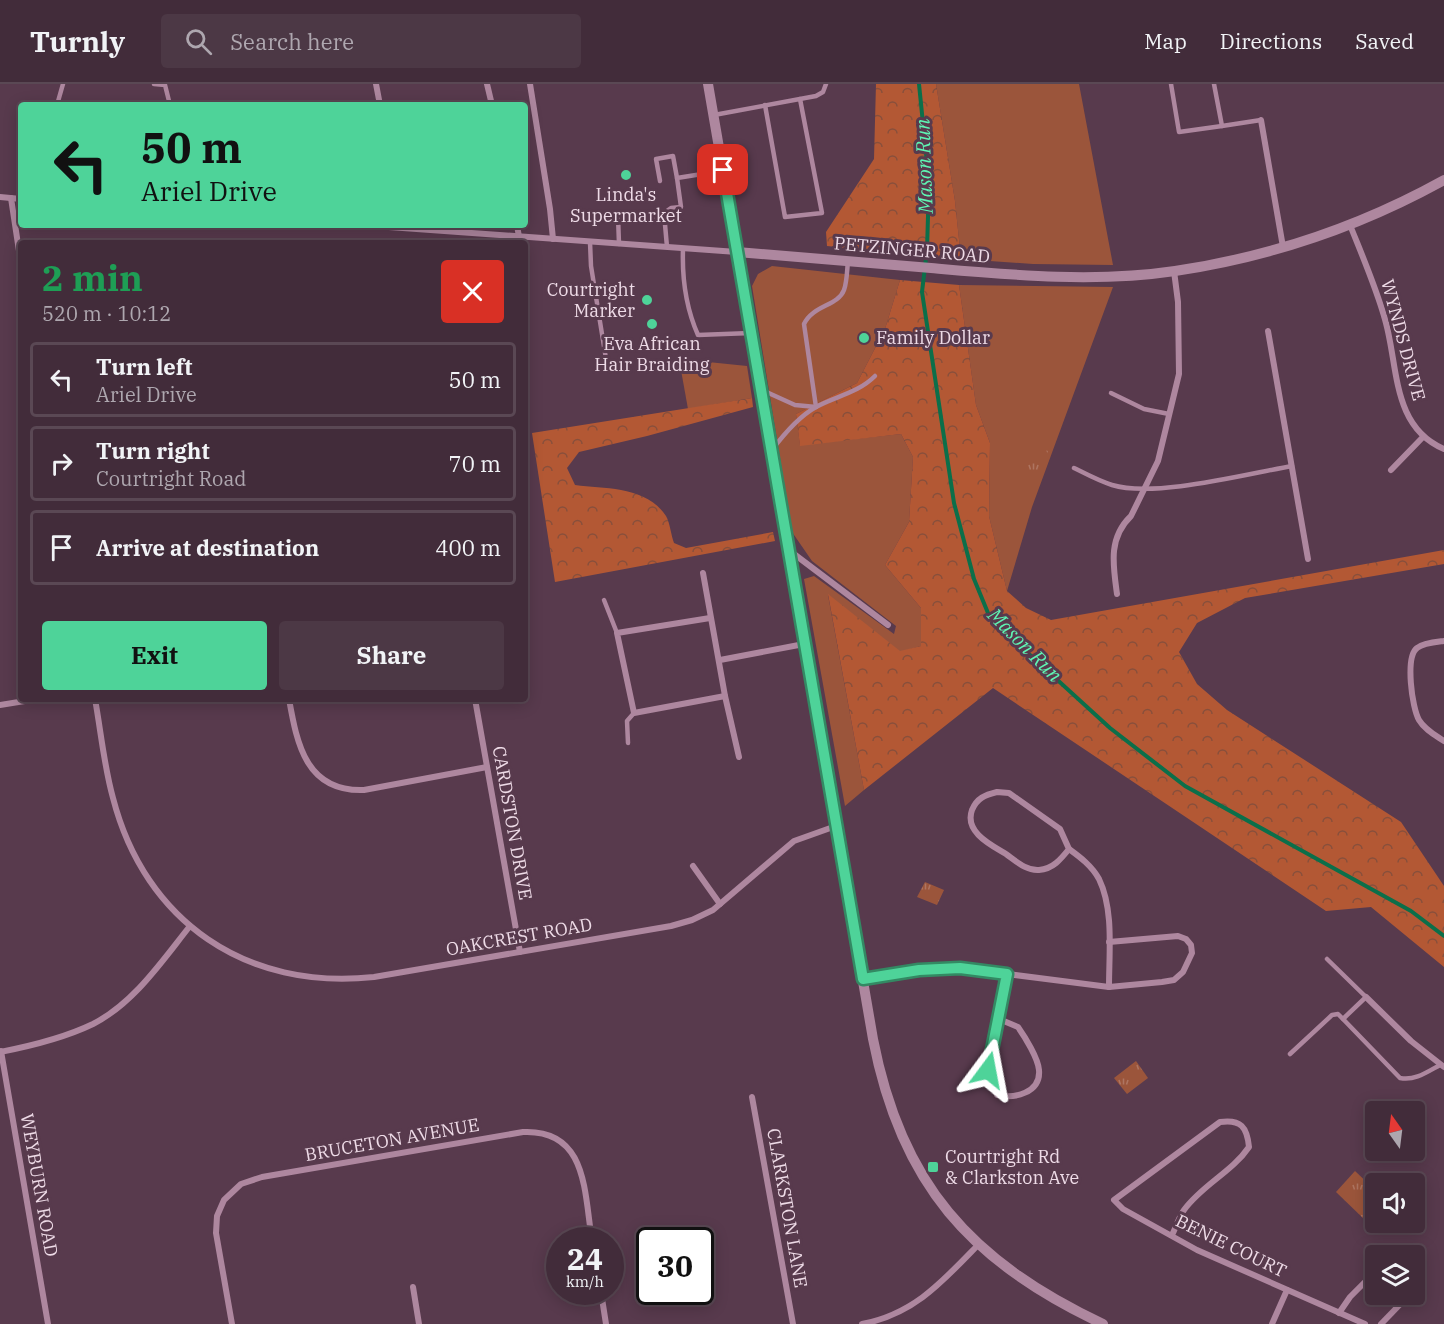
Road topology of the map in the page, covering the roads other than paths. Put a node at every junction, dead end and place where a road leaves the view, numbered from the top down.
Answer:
1 (63, 84) edge
2 (154, 84) edge
3 (376, 84) edge
4 (487, 84) edge
5 (530, 84) edge
6 (708, 84) edge
7 (826, 84) edge
8 (1171, 84) edge
9 (1214, 84) edge
10 (800, 99) junction
11 (58, 102) edge
12 (169, 102) edge
13 (379, 102) edge
14 (491, 102) edge
15 (765, 105) junction
16 (714, 115) junction
17 (1261, 120) joint
18 (1222, 126) junction
19 (723, 170) junction
20 (677, 178) junction
21 (1444, 180) edge
22 (660, 182) dead end
23 (0, 197) edge
24 (11, 198) junction
25 (18, 199) edge
26 (664, 220) junction
27 (1350, 225) junction
28 (412, 228) edge
29 (518, 228) edge
30 (519, 237) junction
31 (553, 240) junction
32 (590, 242) junction
33 (18, 244) edge
34 (619, 244) junction
35 (1283, 247) junction
36 (667, 248) junction
37 (683, 249) junction
38 (737, 252) junction
39 (848, 261) junction
40 (1174, 271) junction
41 (1268, 331) dead end
42 (751, 333) junction
43 (607, 366) dead end
44 (875, 376) dead end
45 (760, 389) junction
46 (1111, 393) dead end
47 (816, 407) junction
48 (1169, 414) junction
49 (1423, 437) junction
50 (1444, 449) edge
51 (771, 452) junction
52 (1292, 466) junction
53 (1074, 468) dead end
54 (1391, 470) dead end
55 (1144, 490) junction
56 (789, 550) junction
57 (1308, 559) dead end
58 (703, 573) dead end
59 (1117, 594) dead end
60 (604, 600) dead end
61 (710, 618) junction
62 (888, 624) dead end
63 (617, 633) junction
64 (1444, 641) edge
65 (804, 644) junction
66 (720, 660) junction
67 (725, 696) junction
68 (18, 702) edge
69 (96, 702) edge
70 (290, 702) edge
71 (476, 702) edge
72 (0, 705) edge
73 (634, 713) junction
74 (1444, 741) edge
75 (627, 743) dead end
76 (739, 757) dead end
77 (487, 767) junction
78 (836, 826) junction
79 (1069, 849) junction
80 (693, 866) dead end
81 (720, 904) junction
82 (190, 926) junction
83 (1109, 942) junction
84 (520, 952) junction
85 (1327, 959) dead end
86 (1007, 974) junction
87 (863, 979) junction
88 (1109, 987) junction
89 (1366, 997) junction
90 (999, 1019) junction
91 (1342, 1019) junction
92 (1, 1052) edge
93 (1290, 1054) dead end
94 (1442, 1066) edge
95 (752, 1097) dead end
96 (590, 1227) edge
97 (1172, 1235) junction
98 (978, 1245) junction
99 (1365, 1282) edge
100 (413, 1287) dead end
101 (1287, 1290) junction
102 (603, 1305) edge
103 (1399, 1305) edge
104 (1339, 1313) junction
105 (1087, 1321) edge
106 (48, 1324) edge
107 (232, 1324) edge
108 (419, 1324) edge
109 (606, 1324) edge
110 (793, 1324) edge
111 (862, 1324) edge
112 (1102, 1324) edge
113 (1272, 1324) edge
114 (1365, 1324) edge
115 (1381, 1324) edge

1 - 11 lane
2 - 12 lane
3 - 13 street
4 - 14 street
5 - 31 street
6 - 16 street
7 - 10 lane
8 - 18 lane
9 - 18 lane
10 - 15 lane
10 - 15 lane
15 - 16 lane
16 - 19 street
17 - 18 lane
17 - 35 street
19 - 20 lane
19 - 38 street
20 - 22 lane
20 - 26 lane
21 - 27 street, PETZINGER ROAD
23 - 24 street
24 - 25 street
24 - 33 street
26 - 34 lane
26 - 36 lane
27 - 35 street, PETZINGER ROAD
27 - 49 street, WYNDS DRIVE
28 - 30 street, PETZINGER ROAD
29 - 30 street
30 - 31 street, PETZINGER ROAD
31 - 32 street, PETZINGER ROAD
32 - 34 street, PETZINGER ROAD
32 - 43 lane
34 - 36 street, PETZINGER ROAD
35 - 40 street, PETZINGER ROAD
36 - 37 street, PETZINGER ROAD
37 - 38 street, PETZINGER ROAD
37 - 42 lane
38 - 39 street, PETZINGER ROAD
38 - 42 street
39 - 40 street, PETZINGER ROAD
39 - 47 lane
40 - 48 street
41 - 52 street
42 - 45 street
44 - 47 lane
45 - 47 lane
45 - 51 street
46 - 48 lane
47 - 51 lane
48 - 55 street
49 - 50 street, WYNDS DRIVE
49 - 54 street
51 - 56 street
52 - 55 lane
52 - 57 street
53 - 55 lane
55 - 59 street
56 - 62 street
56 - 65 street
58 - 61 street
60 - 63 lane
61 - 63 street
61 - 66 street
63 - 73 street
64 - 74 street
65 - 66 street
65 - 78 street
66 - 67 street
67 - 73 street
67 - 76 street
68 - 72 street
69 - 82 street, OAKCREST ROAD
70 - 77 street
71 - 77 street, CARDSTON DRIVE
73 - 75 lane
77 - 84 street, CARDSTON DRIVE
78 - 81 street, OAKCREST ROAD
78 - 87 street
79 - 79 street
79 - 83 street
80 - 81 street
81 - 84 street, OAKCREST ROAD
82 - 84 street, OAKCREST ROAD
82 - 92 street
83 - 88 street
83 - 88 street
85 - 89 lane
86 - 87 street
86 - 88 street
86 - 90 street
87 - 98 street
89 - 91 lane
89 - 94 street
90 - 90 street
91 - 93 lane
91 - 94 lane
92 - 106 street, WEYBURN ROAD
95 - 110 street, CLARKSTON LANE
96 - 107 street, BRUCETON AVENUE
97 - 97 street, BENIE COURT
97 - 101 street, BENIE COURT
98 - 105 street
98 - 111 street
99 - 104 street
100 - 108 street
101 - 104 street, BENIE COURT
101 - 113 street
102 - 109 street
103 - 115 street
104 - 114 street, BENIE COURT
105 - 112 street

